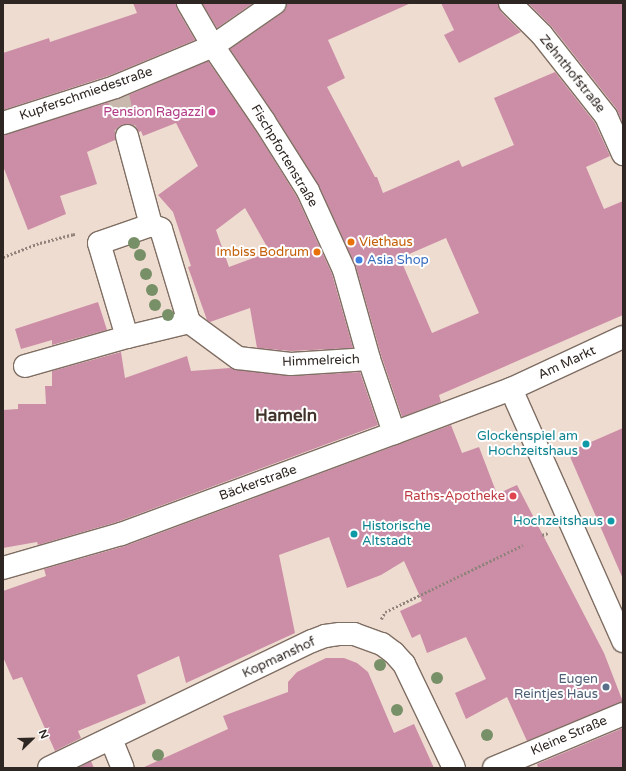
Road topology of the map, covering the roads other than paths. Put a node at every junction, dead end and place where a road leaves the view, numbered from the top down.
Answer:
1 (188, 3) edge
2 (275, 3) edge
3 (510, 3) edge
4 (213, 46) junction
5 (3, 123) edge
6 (127, 136) tunnel mouth
7 (623, 154) edge
8 (151, 225) junction
9 (189, 322) junction
10 (127, 337) junction
11 (623, 337) edge
12 (369, 359) junction
13 (25, 366) dead end
14 (511, 389) junction
15 (394, 433) junction
16 (3, 568) edge
17 (620, 628) edge
18 (623, 714) edge
19 (111, 739) junction
20 (49, 768) edge
21 (123, 768) edge
22 (454, 768) edge
23 (494, 768) edge

1 - 4 street, Fischpfortenstraße
2 - 4 street, Kupferschmiedestraße
3 - 7 street, Zehnthofstraße
4 - 5 street, Kupferschmiedestraße
4 - 12 street, Fischpfortenstraße
6 - 8 street
8 - 9 street
8 - 10 street
9 - 10 street
9 - 12 street, Himmelreich
10 - 13 street
11 - 14 street, Am Markt
12 - 15 street, Fischpfortenstraße
14 - 15 street, Bäckerstraße
14 - 17 street
15 - 16 street, Bäckerstraße
18 - 23 street, Kleine Straße
19 - 20 street, Kopmanshof
19 - 21 street
19 - 22 street, Kopmanshof

